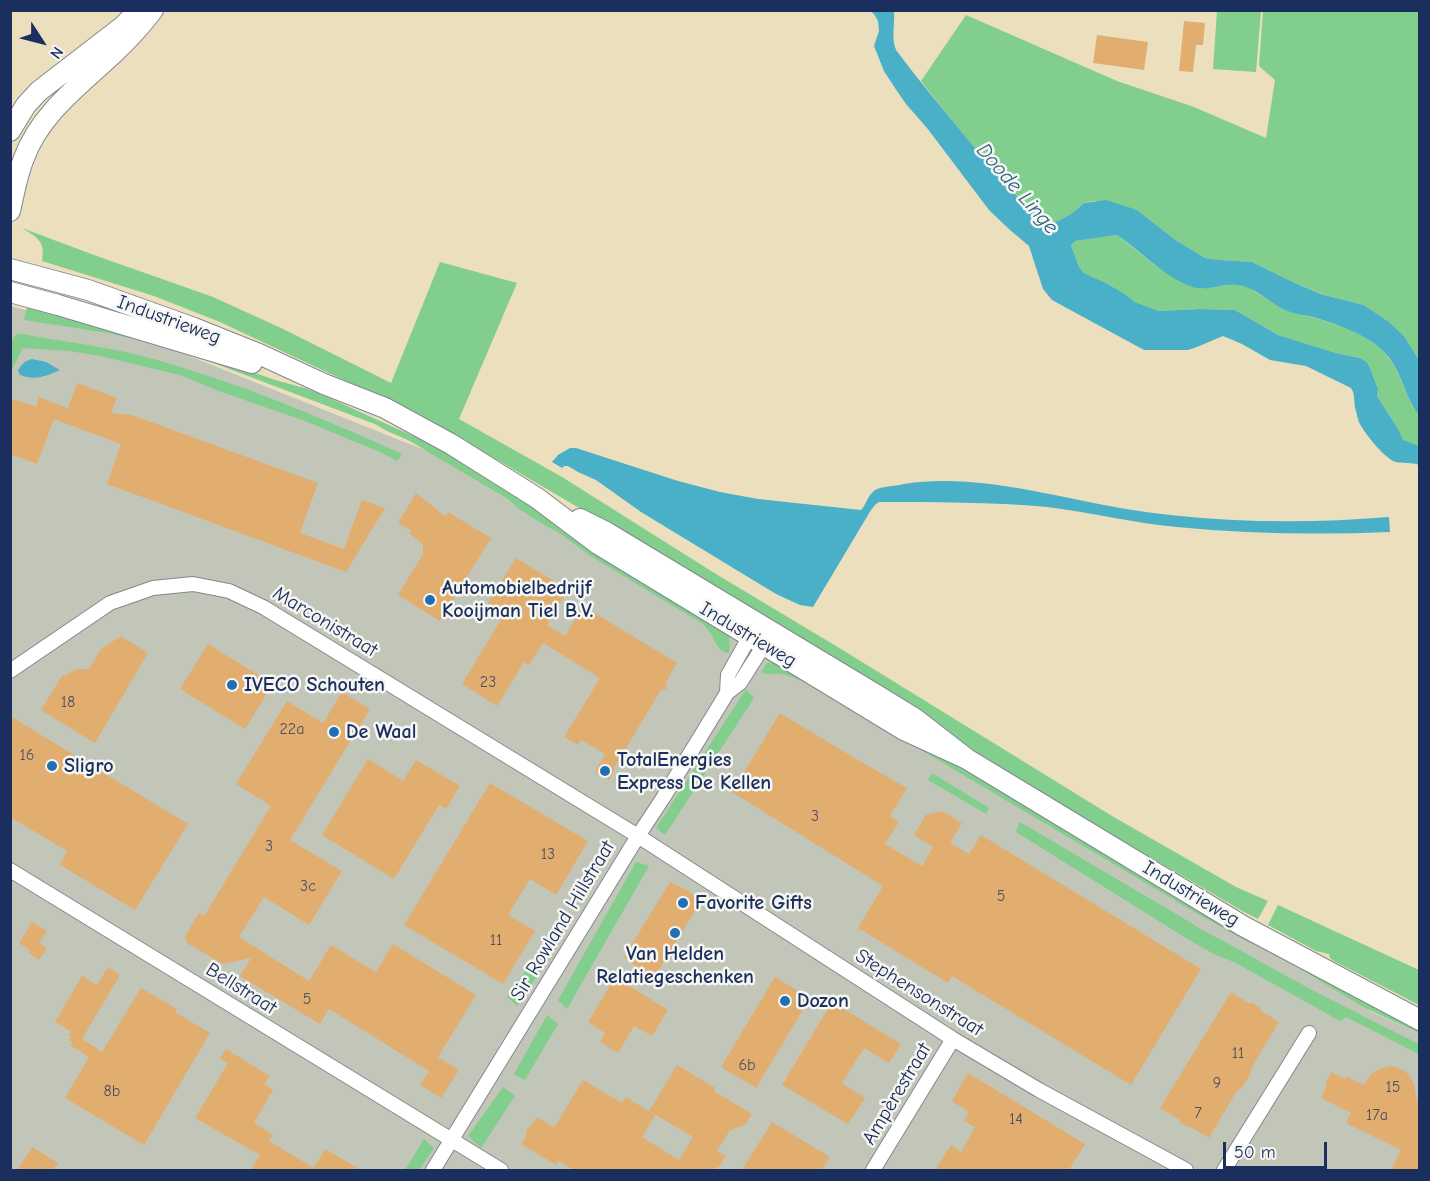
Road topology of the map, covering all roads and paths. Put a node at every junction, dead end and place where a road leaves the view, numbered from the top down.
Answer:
1 (138, 10) edge
2 (153, 10) edge
3 (10, 131) edge
4 (10, 212) edge
5 (10, 269) edge
6 (10, 292) edge
7 (324, 384) junction
8 (760, 637) junction
9 (10, 671) edge
10 (638, 836) junction
11 (10, 870) edge
12 (1419, 1020) edge
13 (1309, 1034) dead end
14 (953, 1039) junction
15 (452, 1141) junction
16 (433, 1170) edge
17 (501, 1170) edge
18 (873, 1170) edge
19 (1186, 1170) edge
20 (1224, 1170) edge

1 - 3 main road
2 - 4 main road
5 - 7 main road, Industrieweg
6 - 7 main road, Industrieweg
7 - 8 main road, Industrieweg
8 - 10 street, Sir Rowland Hillstraat
8 - 12 main road, Industrieweg
9 - 10 street, Marconistraat
10 - 14 street, Stephensonstraat
10 - 15 street, Sir Rowland Hillstraat
11 - 15 street, Bellstraat
13 - 20 street
14 - 18 street, Ampèrestraat
14 - 19 street, Stephensonstraat
15 - 16 street, Sir Rowland Hillstraat
15 - 17 street, Bellstraat

